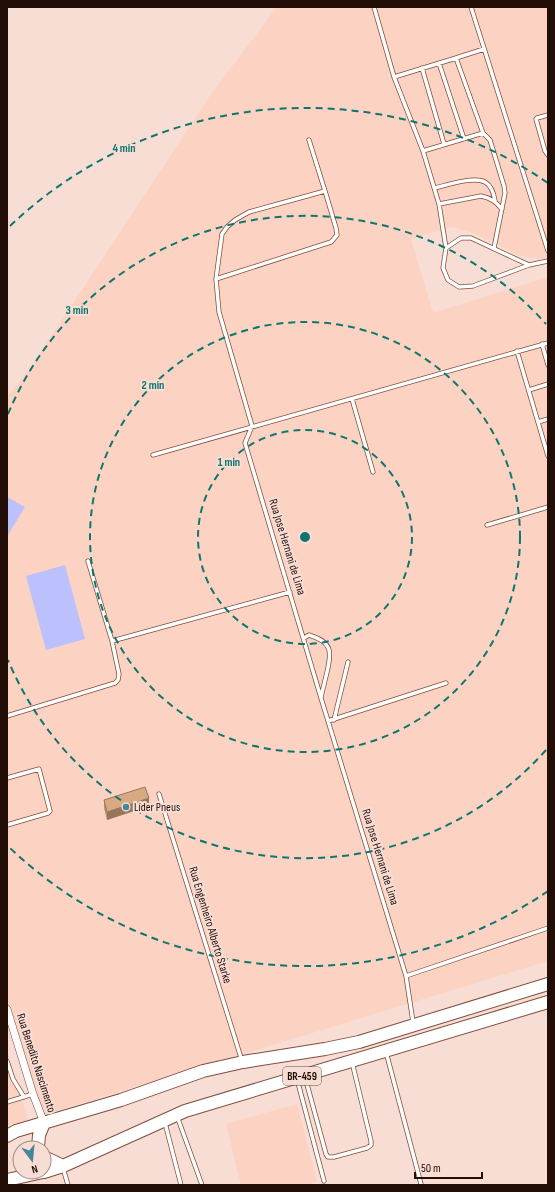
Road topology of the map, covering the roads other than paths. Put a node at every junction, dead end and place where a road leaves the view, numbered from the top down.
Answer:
1 (374, 7) edge
2 (471, 7) edge
3 (484, 49) junction
4 (456, 58) junction
5 (439, 63) junction
6 (422, 68) junction
7 (394, 77) junction
8 (548, 115) edge
9 (483, 133) junction
10 (464, 139) junction
11 (309, 140) dead end
12 (444, 144) junction
13 (423, 151) junction
14 (548, 155) edge
15 (435, 188) junction
16 (325, 191) junction
17 (495, 201) junction
18 (439, 204) junction
19 (502, 209) junction
20 (446, 248) junction
21 (494, 248) junction
22 (548, 251) edge
23 (548, 261) edge
24 (529, 265) junction
25 (216, 279) junction
26 (548, 343) edge
27 (542, 344) junction
28 (517, 351) junction
29 (548, 365) edge
30 (548, 384) edge
31 (529, 390) junction
32 (352, 399) junction
33 (548, 418) edge
34 (538, 422) junction
35 (252, 426) junction
36 (153, 455) dead end
37 (548, 456) edge
38 (373, 472) dead end
39 (548, 507) edge
40 (487, 526) dead end
41 (88, 561) dead end
42 (290, 592) junction
43 (304, 638) junction
44 (112, 641) junction
45 (348, 662) dead end
46 (446, 683) dead end
47 (321, 698) junction
48 (7, 716) edge
49 (334, 720) junction
50 (328, 721) junction
51 (7, 778) edge
52 (159, 794) dead end
53 (7, 825) edge
54 (548, 928) edge
55 (406, 976) junction
56 (548, 984) edge
57 (548, 1002) edge
58 (7, 1009) edge
59 (413, 1026) junction
60 (385, 1051) junction
61 (7, 1061) edge
62 (351, 1061) junction
63 (243, 1062) junction
64 (301, 1076) junction
65 (33, 1094) junction
66 (24, 1097) junction
67 (7, 1102) edge
68 (176, 1115) junction
69 (164, 1120) junction
70 (44, 1123) junction
71 (7, 1136) edge
72 (39, 1140) edge
73 (52, 1161) edge
74 (63, 1166) junction
75 (52, 1169) edge
76 (324, 1181) dead end
77 (422, 1184) edge
78 (68, 1185) edge
79 (181, 1185) edge
80 (202, 1185) edge

1 - 7 lane
2 - 3 lane
3 - 4 lane
3 - 22 lane
4 - 5 lane
4 - 9 lane
5 - 6 lane
5 - 10 lane
6 - 7 lane
6 - 12 lane
7 - 13 lane
8 - 14 lane
9 - 10 lane
9 - 19 lane
10 - 12 lane
11 - 16 lane
12 - 13 lane
13 - 15 lane
15 - 17 lane
15 - 18 lane
16 - 25 lane
16 - 25 lane
17 - 18 lane
17 - 19 lane
18 - 20 lane
19 - 21 lane
20 - 21 lane
20 - 24 lane
21 - 24 lane
23 - 24 lane
25 - 35 lane
26 - 27 lane
27 - 28 lane
27 - 29 lane
28 - 31 lane
28 - 32 lane
30 - 31 lane
31 - 34 lane
32 - 35 lane
32 - 38 lane
33 - 34 lane
34 - 37 lane
35 - 36 lane
35 - 42 lane, Rua Jose Hernani de Lima
39 - 40 lane
41 - 44 lane
42 - 43 lane, Rua Jose Hernani de Lima
42 - 44 lane
43 - 47 lane, Rua Jose Hernani de Lima
43 - 47 lane
44 - 48 lane
45 - 49 lane
46 - 49 lane
47 - 50 lane, Rua Jose Hernani de Lima
49 - 50 lane
50 - 55 lane, Rua Jose Hernani de Lima
51 - 53 lane
52 - 63 lane, Rua Engenheiro Alberto Starke
54 - 55 lane
55 - 59 lane, Rua Jose Hernani de Lima
56 - 59 highway, BR-459
57 - 60 highway, BR-459
58 - 65 street, Rua Benedito Nascimento
59 - 63 highway, BR-459
60 - 62 highway, BR-459
60 - 77 lane
61 - 66 lane
62 - 64 highway, BR-459
62 - 64 lane
63 - 70 highway, BR-459
64 - 68 highway, BR-459
64 - 76 lane
65 - 66 lane
65 - 70 street, Rua Benedito Nascimento
66 - 67 lane
68 - 69 highway, BR-459
68 - 80 lane
69 - 74 highway, BR-459
69 - 79 lane
70 - 71 highway, BR-459
70 - 72 highway
73 - 74 highway
74 - 75 highway, BR-459
74 - 78 lane

